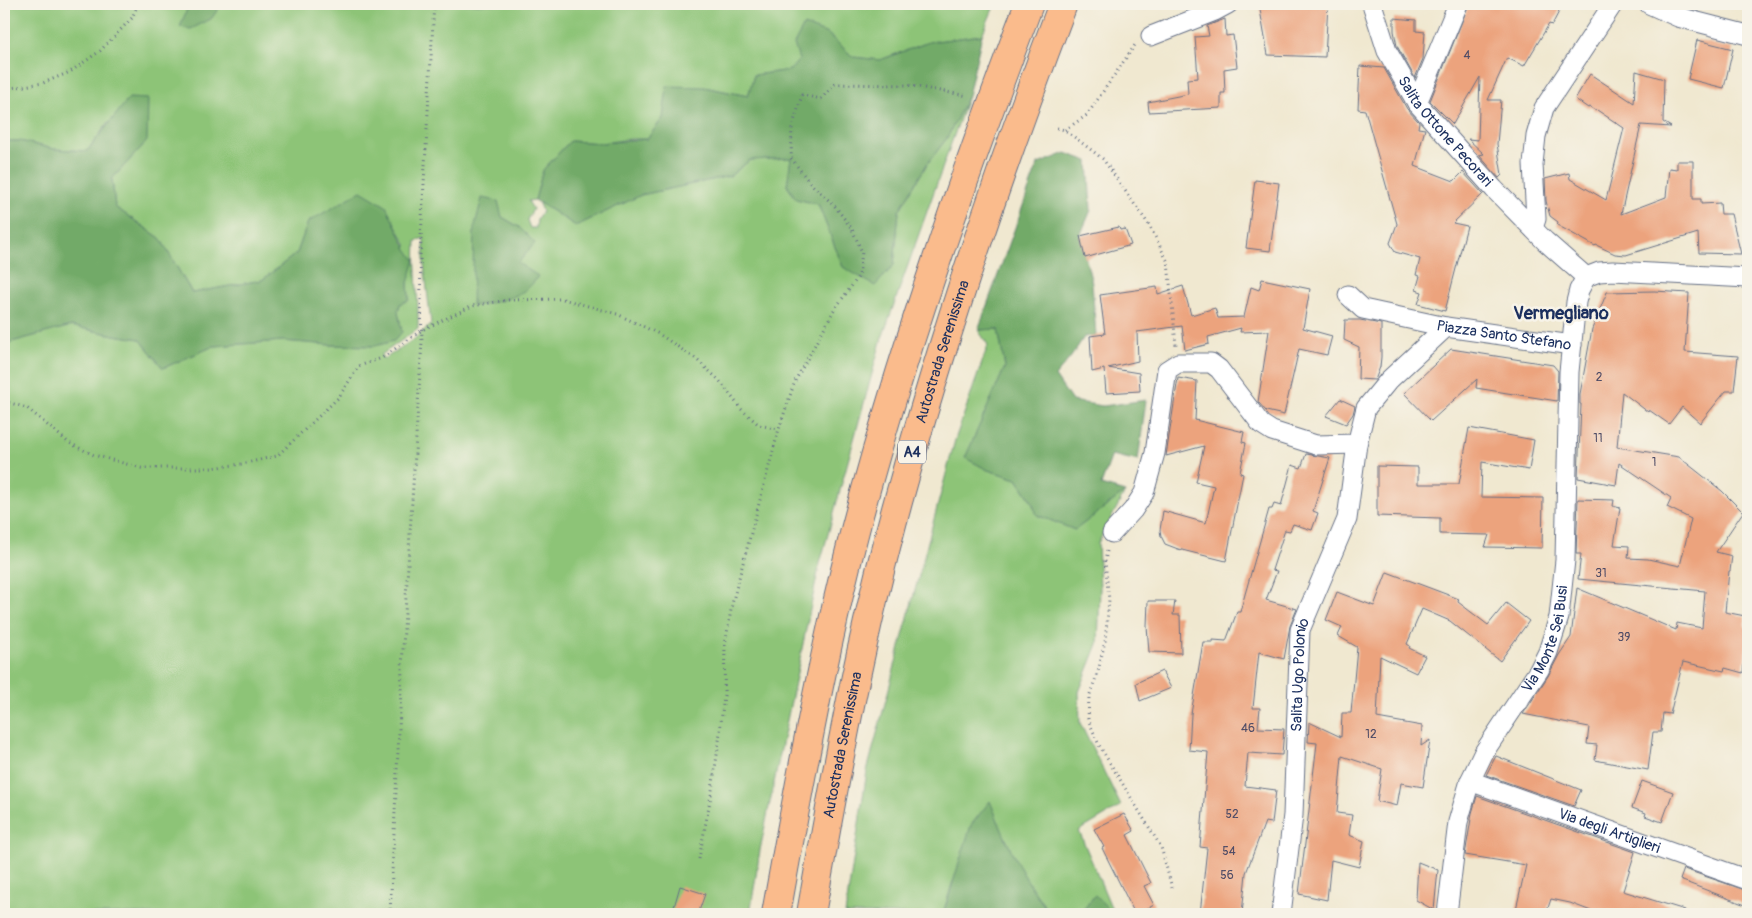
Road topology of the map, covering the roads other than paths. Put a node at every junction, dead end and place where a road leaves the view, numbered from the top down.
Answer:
1 (1028, 4) edge
2 (1063, 4) edge
3 (1228, 4) edge
4 (1372, 4) edge
5 (1458, 4) edge
6 (1613, 4) edge
7 (1649, 4) edge
8 (1151, 36) road end
9 (1748, 36) edge
10 (1417, 103) junction
11 (1539, 235) junction
12 (1586, 277) junction
13 (1748, 278) edge
14 (1348, 295) dead end
15 (1446, 327) junction
16 (1572, 345) junction
17 (1357, 444) junction
18 (1112, 533) road end
19 (1470, 781) junction
20 (1748, 880) edge
21 (776, 914) edge
22 (811, 914) edge
23 (1281, 914) edge
24 (1446, 914) edge

1 - 21 highway, A4
2 - 22 highway, Autostrada Serenissima / A4
3 - 8 street
4 - 10 street, Salita Ottone Pecorari
5 - 10 street
6 - 11 street
7 - 9 street
10 - 11 street, Salita Ottone Pecorari
11 - 12 street
12 - 13 street
12 - 16 street, Piazza Santo Stefano
14 - 15 street, Piazza Santo Stefano
15 - 16 street, Piazza Santo Stefano
15 - 17 street, Salita Ugo Polonio
16 - 19 street, Via Monte Sei Busi
17 - 18 street
17 - 23 street, Salita Ugo Polonio
19 - 20 street, Via degli Artiglieri
19 - 24 street, Via Monte Sei Busi

